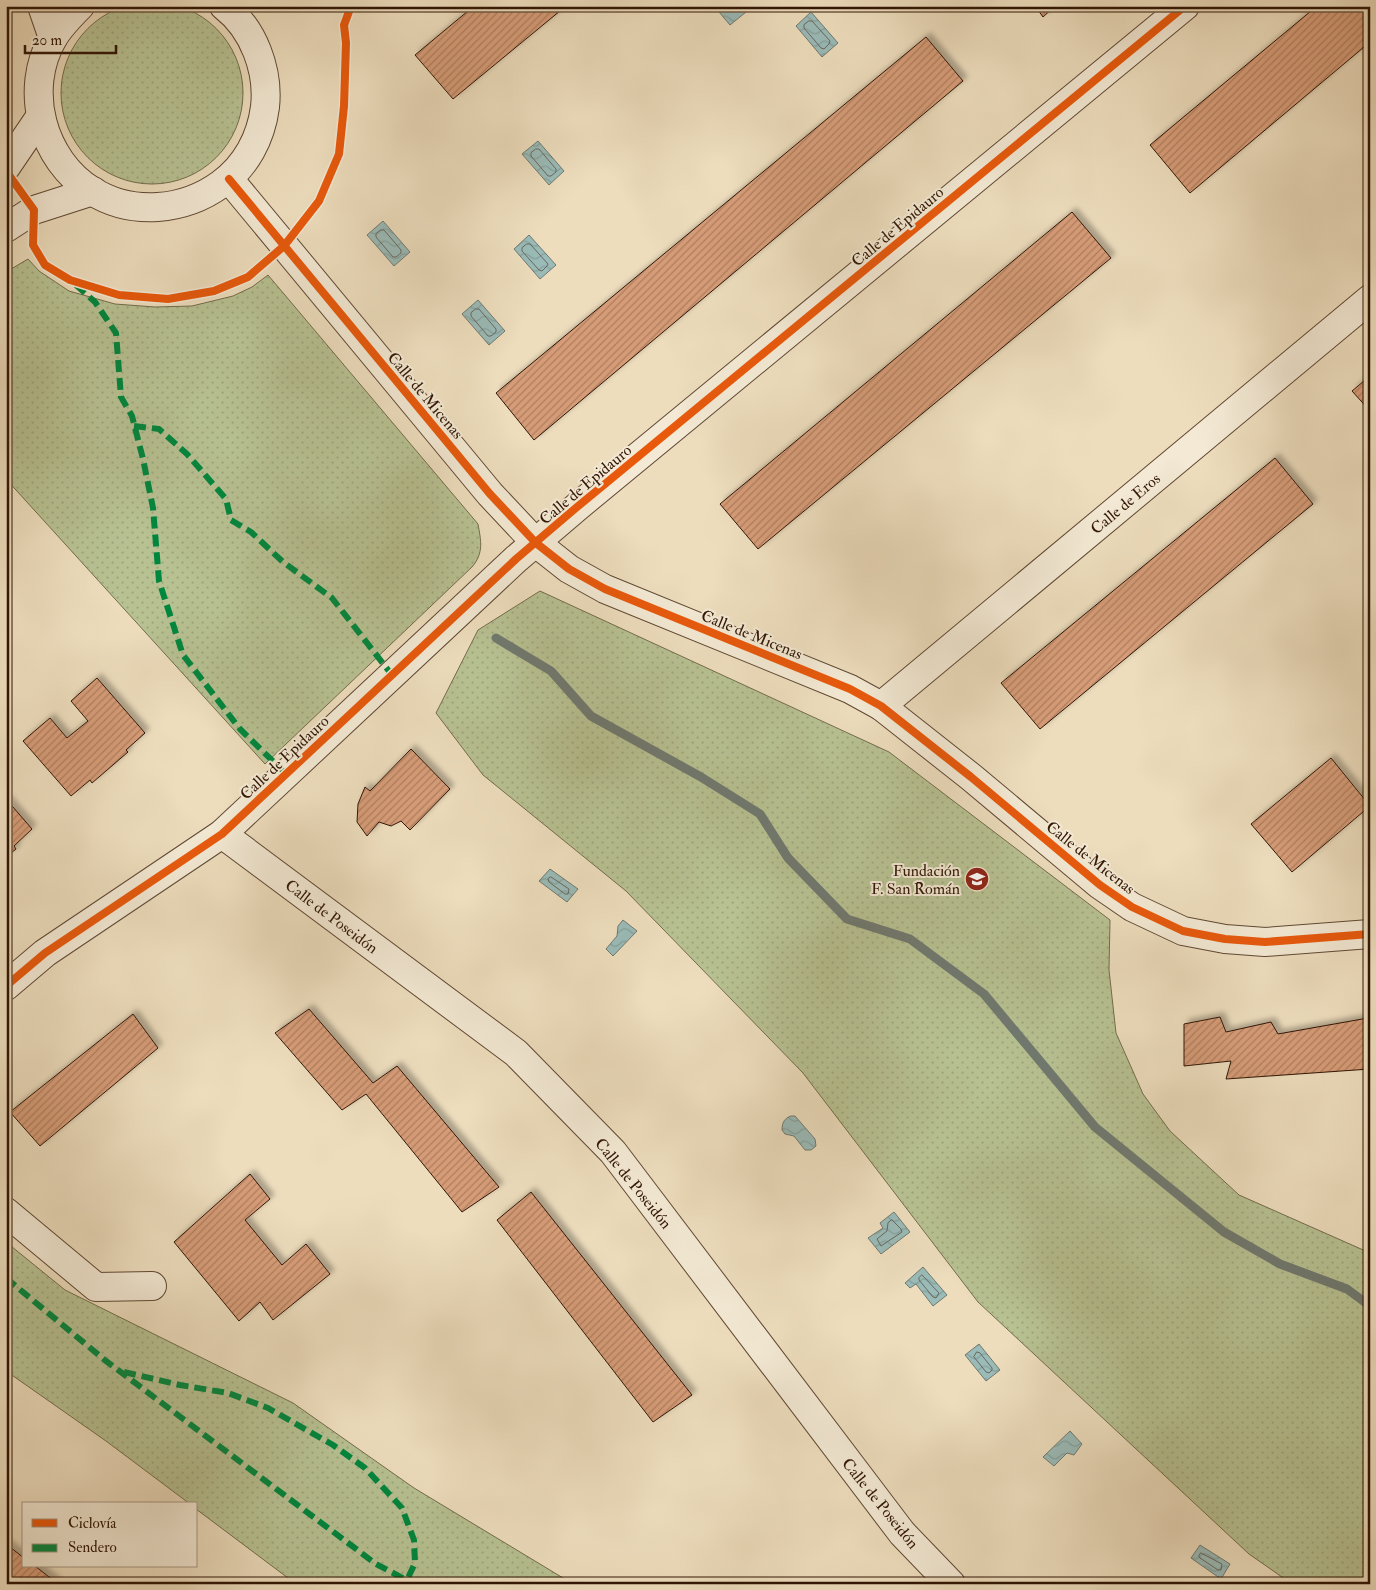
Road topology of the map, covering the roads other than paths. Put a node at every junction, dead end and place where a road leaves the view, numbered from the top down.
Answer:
1 (42, 6) edge
2 (80, 6) edge
3 (1185, 6) edge
4 (229, 7) edge
5 (53, 38) junction
6 (40, 117) junction
7 (6, 167) edge
8 (229, 179) junction
9 (92, 191) junction
10 (6, 228) edge
11 (1370, 299) edge
12 (536, 543) junction
13 (881, 706) junction
14 (222, 834) junction
15 (1370, 934) edge
16 (6, 986) edge
17 (6, 1212) edge
18 (152, 1286) dead end
19 (951, 1584) edge

1 - 5 street
2 - 5 street
3 - 12 street, Calle de Epidauro
4 - 8 street
5 - 6 street
6 - 7 street
6 - 9 street
8 - 9 street
8 - 12 street, Calle de Micenas
9 - 10 street
11 - 13 street, Calle de Eros
12 - 13 street, Calle de Micenas
12 - 14 street, Calle de Epidauro
13 - 15 street, Calle de Micenas
14 - 16 street, Calle de Epidauro
14 - 19 street, Calle de Poseidón
17 - 18 street

